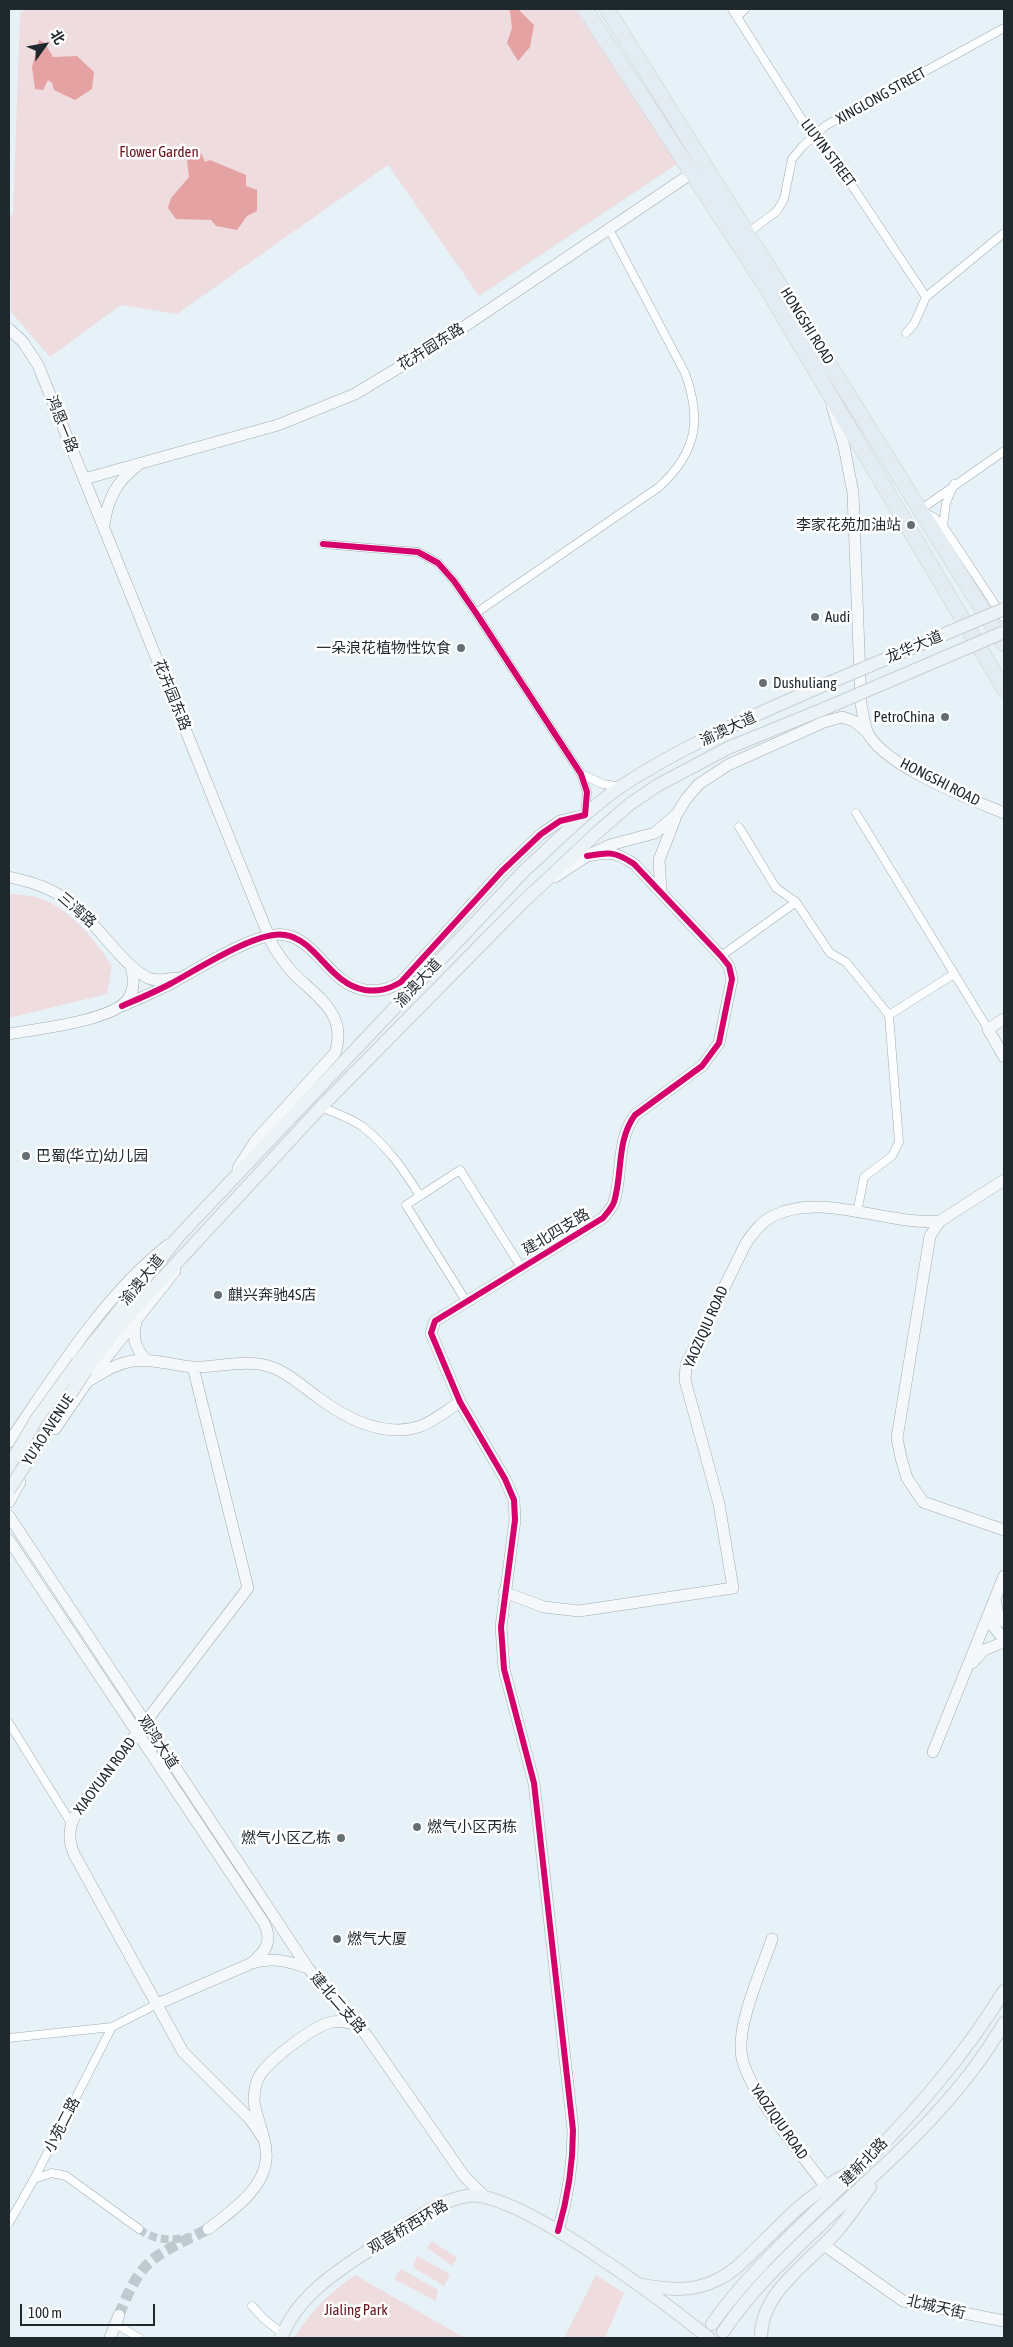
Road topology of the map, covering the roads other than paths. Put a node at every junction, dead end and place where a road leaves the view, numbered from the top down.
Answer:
1 (585, 9) edge
2 (607, 9) edge
3 (732, 9) edge
4 (745, 9) edge
5 (737, 17) junction
6 (1004, 28) edge
7 (813, 137) junction
8 (692, 173) junction
9 (609, 229) junction
10 (749, 232) junction
11 (1004, 233) edge
12 (926, 297) junction
13 (9, 329) edge
14 (906, 333) dead end
15 (828, 394) junction
16 (1004, 452) edge
17 (142, 462) junction
18 (84, 480) junction
19 (954, 484) junction
20 (920, 510) junction
21 (104, 526) junction
22 (943, 526) junction
23 (323, 544) dead end
24 (1004, 609) edge
25 (476, 614) junction
26 (1004, 618) edge
27 (1004, 632) edge
28 (1004, 644) edge
29 (824, 685) joint
30 (1004, 689) edge
31 (826, 708) joint
32 (867, 732) junction
33 (581, 774) junction
34 (622, 786) junction
35 (856, 813) dead end
36 (1004, 813) edge
37 (677, 814) junction
38 (585, 815) junction
39 (739, 827) dead end
40 (587, 856) junction
41 (9, 877) edge
42 (541, 886) junction
43 (662, 892) junction
44 (796, 902) junction
45 (269, 936) junction
46 (721, 956) junction
47 (131, 966) junction
48 (954, 974) junction
49 (181, 977) junction
50 (122, 1006) junction
51 (889, 1016) junction
52 (1004, 1019) edge
53 (988, 1030) junction
54 (9, 1034) edge
55 (1004, 1057) edge
56 (321, 1107) junction
57 (1004, 1180) edge
58 (229, 1183) junction
59 (420, 1196) junction
60 (857, 1213) junction
61 (940, 1221) junction
62 (910, 1222) junction
63 (179, 1236) junction
64 (928, 1248) junction
65 (190, 1249) junction
66 (521, 1267) junction
67 (466, 1301) junction
68 (137, 1319) junction
69 (147, 1361) junction
70 (193, 1367) junction
71 (84, 1372) junction
72 (460, 1402) junction
73 (9, 1443) edge
74 (9, 1452) edge
75 (34, 1458) junction
76 (9, 1466) edge
77 (9, 1490) edge
78 (9, 1502) edge
79 (9, 1516) edge
80 (1004, 1530) edge
81 (9, 1540) edge
82 (1004, 1576) edge
83 (504, 1592) junction
84 (995, 1598) junction
85 (987, 1618) junction
86 (1004, 1622) edge
87 (1004, 1640) edge
88 (966, 1670) junction
89 (144, 1722) junction
90 (9, 1723) edge
91 (137, 1732) junction
92 (933, 1752) dead end
93 (72, 1823) junction
94 (772, 1939) dead end
95 (252, 1963) junction
96 (308, 1968) junction
97 (1004, 1991) edge
98 (155, 2005) junction
99 (1004, 2023) edge
100 (358, 2026) junction
101 (112, 2027) junction
102 (9, 2038) edge
103 (264, 2138) junction
104 (886, 2165) junction
105 (858, 2169) junction
106 (34, 2179) junction
107 (825, 2186) junction
108 (483, 2195) junction
109 (9, 2223) edge
110 (208, 2228) tunnel mouth
111 (139, 2229) tunnel mouth
112 (558, 2232) junction
113 (824, 2245) junction
114 (637, 2284) junction
115 (252, 2306) dead end
116 (118, 2319) joint
117 (1004, 2321) edge
118 (712, 2324) dead end
119 (723, 2332) dead end
120 (282, 2336) edge
121 (110, 2338) edge
122 (139, 2338) edge
123 (708, 2338) edge
124 (761, 2338) edge

1 - 8 highway, HONGSHI ROAD
2 - 10 highway, HONGSHI ROAD
3 - 5 street, LIUYIN STREET
4 - 5 street
5 - 7 street, LIUYIN STREET
6 - 7 street, XINGLONG STREET
7 - 10 street, XINGLONG STREET
7 - 12 street, LIUYIN STREET
8 - 9 street, 花卉园东路
8 - 15 highway, HONGSHI ROAD
9 - 17 street, 花卉园东路
9 - 25 street
10 - 20 highway, HONGSHI ROAD
11 - 12 street
12 - 14 street
13 - 18 street, 鸿恩一路
15 - 30 highway, HONGSHI ROAD
15 - 32 street, HONGSHI ROAD
16 - 19 street
17 - 18 street, 花卉园东路
17 - 21 street, 花卉园东路
18 - 21 street, 鸿恩一路
19 - 20 street
19 - 22 street
20 - 22 street
20 - 28 highway, HONGSHI ROAD
21 - 45 street, 花卉园东路
22 - 26 street
23 - 25 street
24 - 29 main road, 龙华大道, bridge
25 - 33 street
27 - 31 main road, 龙华大道, bridge
29 - 34 main road, 渝澳大道
31 - 42 main road, 渝澳大道
32 - 36 street, HONGSHI ROAD
32 - 37 street
33 - 34 street
33 - 38 street
34 - 38 main road, 渝澳大道
35 - 48 street
37 - 40 street
37 - 43 street
38 - 45 street
38 - 58 main road, 渝澳大道
39 - 44 street
40 - 42 street
40 - 43 street, 建北四支路
41 - 47 street, 三湾路
42 - 56 main road, 渝澳大道
43 - 46 street, 建北四支路
44 - 46 street
44 - 51 street
45 - 49 street
45 - 58 street, 花卉园东路
46 - 66 street, 建北四支路
47 - 49 street, 三湾路
47 - 50 street
48 - 51 street
48 - 53 street
49 - 50 street
50 - 54 street
51 - 60 street
52 - 53 street
53 - 55 street
56 - 59 street
56 - 65 main road, 渝澳大道
57 - 61 street
58 - 63 main road, 渝澳大道
59 - 66 street
59 - 67 street
60 - 62 street, YAOZIQIU ROAD
60 - 83 street, YAOZIQIU ROAD
61 - 62 street, YAOZIQIU ROAD
61 - 64 street
62 - 64 street
63 - 71 main road, 渝澳大道
63 - 73 street
64 - 80 street
65 - 68 street
65 - 71 main road, 渝澳大道
66 - 67 street, 建北四支路
67 - 72 street, 建北四支路
68 - 69 street
68 - 71 street
69 - 70 street
69 - 71 street
70 - 72 street
70 - 89 street, XIAOYUAN ROAD
71 - 75 street
71 - 76 main road, YU'AO AVENUE, bridge
71 - 77 main road, YU'AO AVENUE, bridge
72 - 83 street, 建北四支路
74 - 75 street
75 - 78 street
79 - 89 street, 观鸿大道
81 - 91 street, 观鸿大道
82 - 84 street
83 - 112 street, 建北四支路
84 - 85 street
84 - 86 street
85 - 87 street
85 - 88 street
87 - 88 street
88 - 92 street
89 - 91 street, XIAOYUAN ROAD
89 - 96 street, 观鸿大道
90 - 93 street
91 - 93 street, XIAOYUAN ROAD
91 - 95 street, 观鸿大道
93 - 98 street, XIAOYUAN ROAD
94 - 107 street, YAOZIQIU ROAD
95 - 96 street, 建北二支路
95 - 98 street, 建北二支路
96 - 100 street, 建北二支路
97 - 105 main road, 建新北路
98 - 101 street, 建北二支路
98 - 103 street, XIAOYUAN ROAD
99 - 104 main road, 建新北路
100 - 103 street
100 - 108 street, 建北二支路
101 - 102 street, 建北二支路
101 - 106 street, 小苑二路
103 - 110 street
104 - 113 main road
104 - 119 main road, 建新北路
105 - 107 main road
105 - 118 main road, 建新北路
106 - 109 street, 小苑二路
106 - 111 street
107 - 114 main road
108 - 112 main road
108 - 120 main road, 观音桥西环路
112 - 114 main road
113 - 117 street, 北城天街
113 - 124 main road
114 - 123 main road
115 - 120 street
116 - 121 street
116 - 122 street

